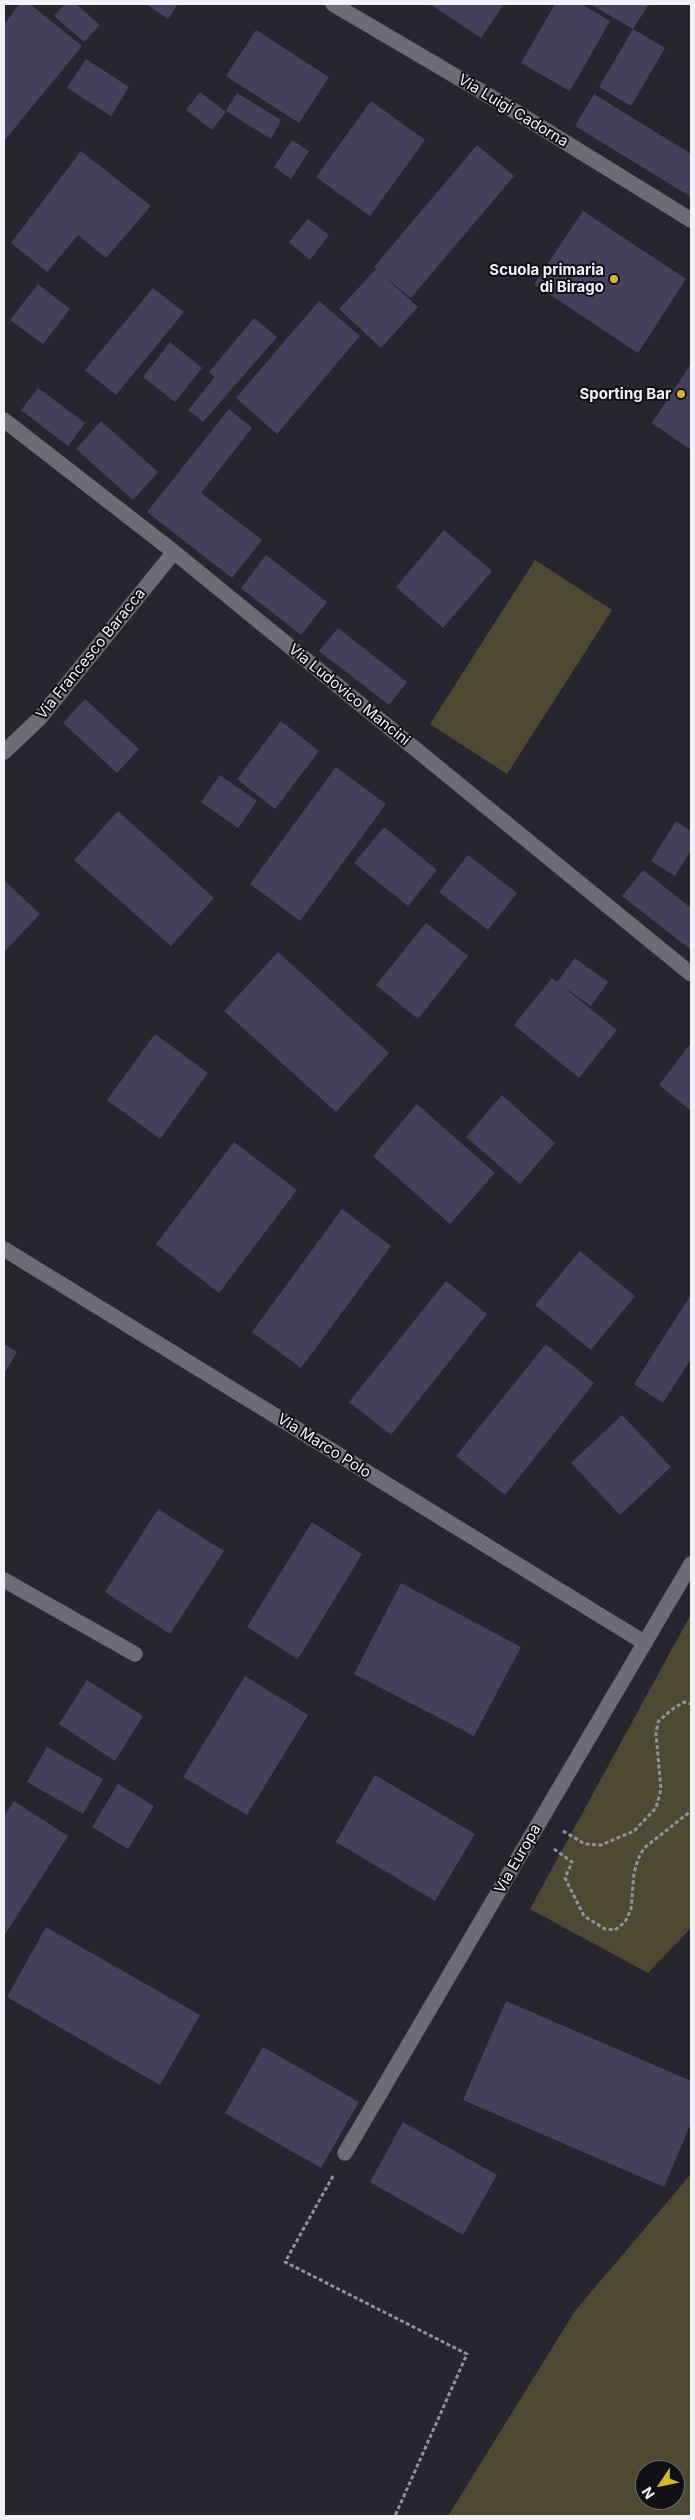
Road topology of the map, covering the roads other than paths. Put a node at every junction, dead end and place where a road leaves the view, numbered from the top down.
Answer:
1 (332, 4) edge
2 (691, 220) edge
3 (4, 420) edge
4 (174, 552) junction
5 (4, 752) edge
6 (691, 974) edge
7 (4, 1249) edge
8 (691, 1564) edge
9 (4, 1580) edge
10 (645, 1643) junction
11 (135, 1654) dead end
12 (345, 2153) road end

1 - 2 street, Via Luigi Cadorna
3 - 4 street, Via Ludovico Mancini
4 - 5 street, Via Francesco Baracca
4 - 6 street, Via Ludovico Mancini
7 - 10 street, Via Marco Polo
8 - 10 street, Via Europa
9 - 11 street
10 - 12 street, Via Europa

